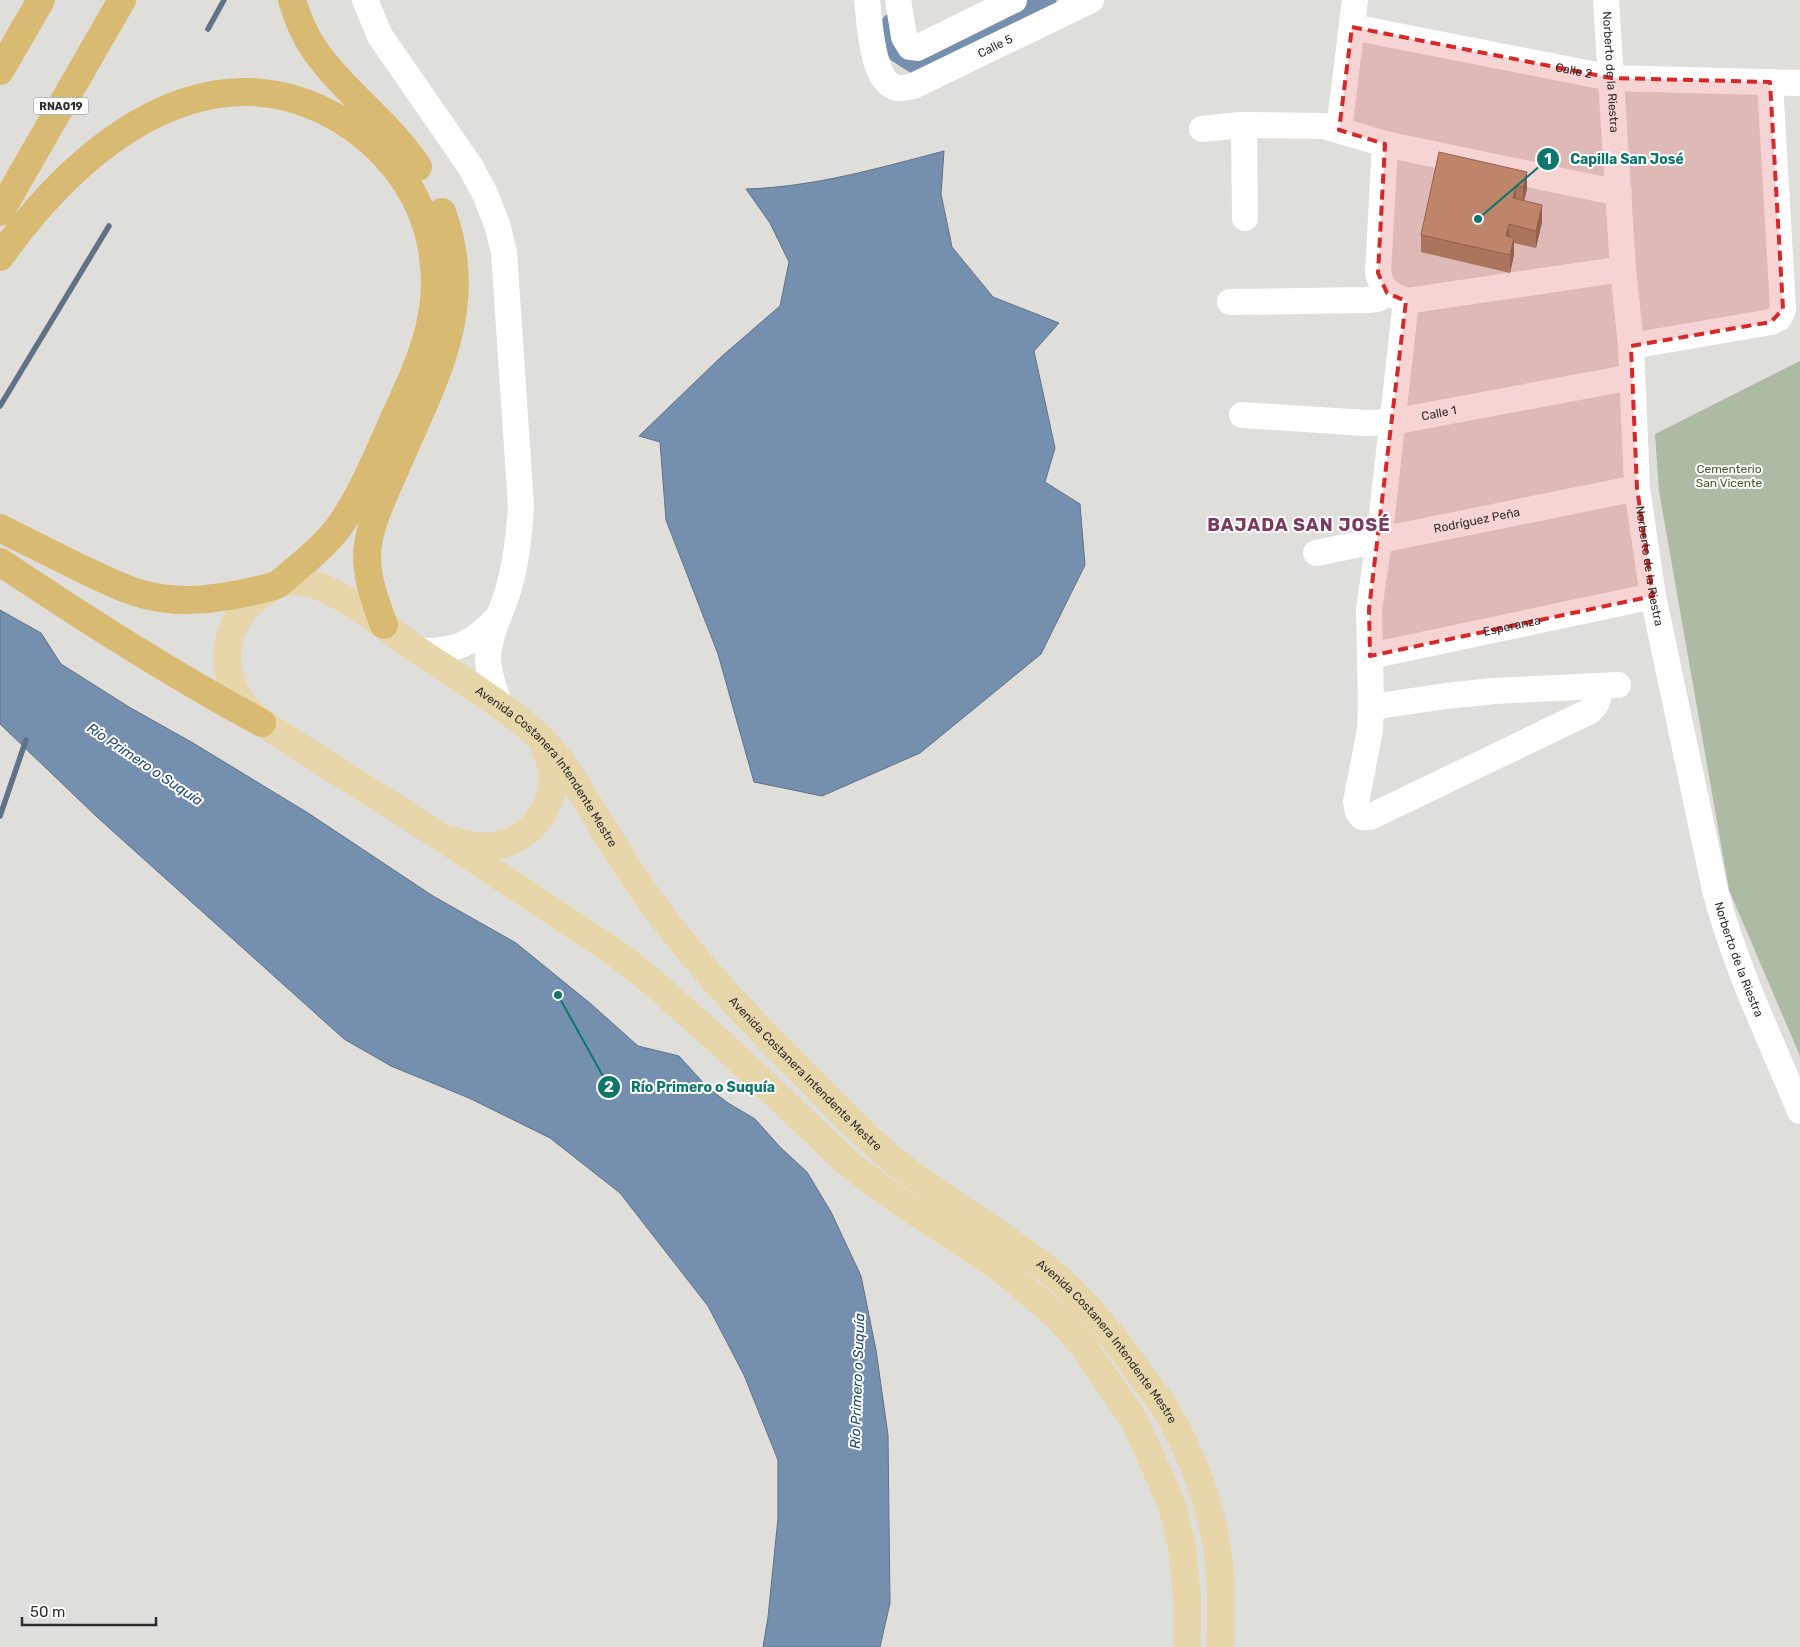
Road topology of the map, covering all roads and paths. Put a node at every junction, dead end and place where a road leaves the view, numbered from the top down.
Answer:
1 (41, 0) edge
2 (122, 0) edge
3 (292, 0) edge
4 (366, 0) edge
5 (867, 0) edge
6 (898, 0) edge
7 (1014, 0) edge
8 (1091, 0) edge
9 (1355, 0) edge
10 (1606, 0) edge
11 (1352, 27) junction
12 (0, 71) edge
13 (1611, 78) junction
14 (1770, 82) junction
15 (1800, 83) edge
16 (1244, 126) junction
17 (1202, 129) dead end
18 (1339, 130) junction
19 (1385, 144) junction
20 (1619, 193) junction
21 (0, 212) edge
22 (1244, 218) dead end
23 (0, 257) edge
24 (1623, 269) junction
25 (1396, 297) junction
26 (1230, 302) dead end
27 (1630, 346) junction
28 (1632, 377) junction
29 (1242, 415) dead end
30 (1392, 422) junction
31 (1637, 488) junction
32 (0, 528) edge
33 (1379, 540) junction
34 (1316, 553) dead end
35 (0, 562) edge
36 (276, 586) junction
37 (1654, 596) junction
38 (498, 618) junction
39 (384, 625) junction
40 (419, 651) junction
41 (1370, 656) junction
42 (499, 705) junction
43 (1371, 707) junction
44 (262, 723) junction
45 (533, 731) junction
46 (438, 835) junction
47 (1800, 1111) edge
48 (1187, 1647) edge
49 (1220, 1647) edge

1 - 12 highway
2 - 21 highway, RNA019
3 - 39 highway
4 - 38 street
5 - 8 street, Calle 5
6 - 7 street
9 - 11 street
10 - 13 street, Norberto de la Riestra
11 - 13 street, Calle 2
11 - 18 street
13 - 14 street, Calle 2
13 - 20 street, Norberto de la Riestra
14 - 15 street, Calle 2
14 - 27 street
16 - 17 street
16 - 18 street
16 - 22 street
18 - 19 street
19 - 20 street
19 - 25 street
20 - 24 street, Norberto de la Riestra
23 - 36 highway
24 - 25 street
24 - 27 street, Norberto de la Riestra
25 - 26 street
25 - 30 street
27 - 28 street, Norberto de la Riestra
28 - 30 street, Calle 1
28 - 31 street, Norberto de la Riestra
29 - 30 street, Calle 1
30 - 33 street
31 - 33 street, Rodríguez Peña
31 - 37 street, Norberto de la Riestra
32 - 36 highway
33 - 34 street, Rodríguez Peña
33 - 41 street
35 - 44 highway
36 - 39 main road, Avenida Costanera Intendente Mestre
36 - 44 main road, Avenida Costanera Intendente Mestre
37 - 41 street, Esperanza
37 - 47 street, Norberto de la Riestra
38 - 40 street
38 - 42 street
39 - 40 main road, Avenida Costanera Intendente Mestre
40 - 42 main road, Avenida Costanera Intendente Mestre
41 - 43 street
42 - 45 main road, Avenida Costanera Intendente Mestre
43 - 43 street
44 - 46 main road, Avenida Costanera Intendente Mestre
45 - 46 main road
45 - 49 main road, Avenida Costanera Intendente Mestre
46 - 48 main road, Avenida Costanera Intendente Mestre

